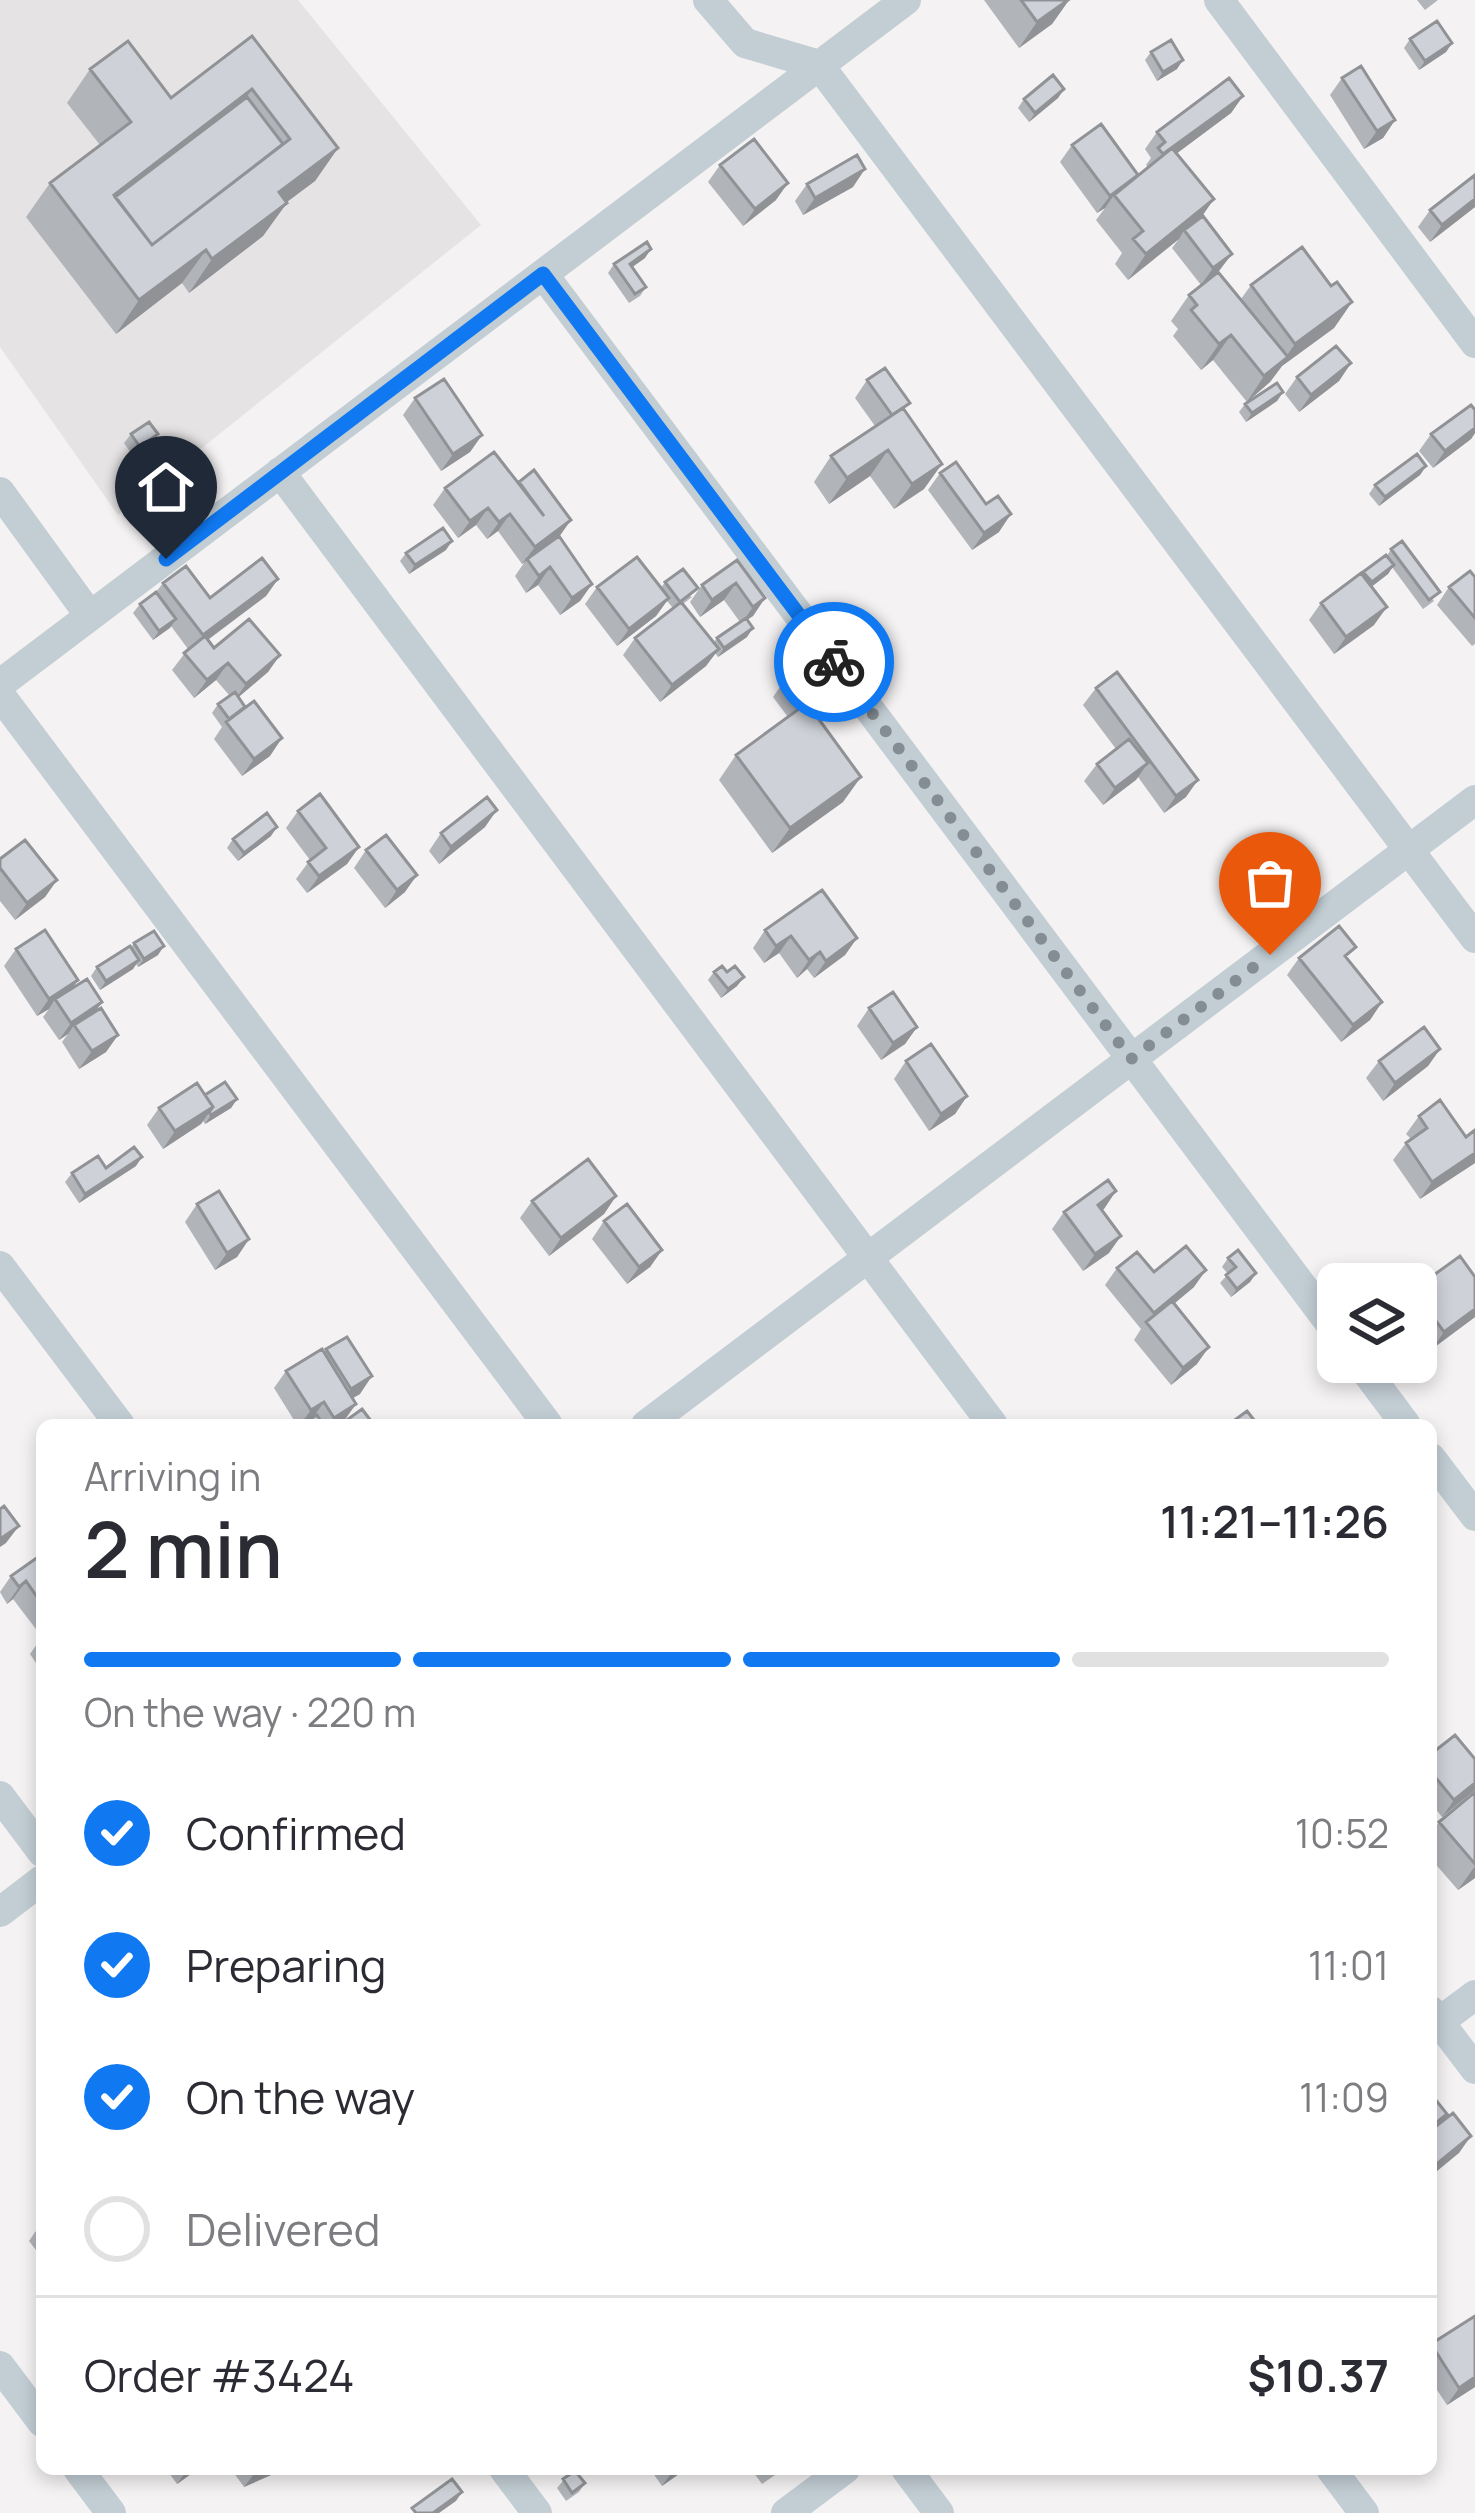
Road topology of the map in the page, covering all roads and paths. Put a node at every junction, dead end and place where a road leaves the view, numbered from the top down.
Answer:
1 (708, 0) edge
2 (906, 0) edge
3 (1219, 0) edge
4 (819, 65) junction
5 (543, 274) junction
6 (1475, 343) edge
7 (280, 472) junction
8 (0, 492) edge
9 (90, 616) junction
10 (0, 684) edge
11 (0, 694) edge
12 (1475, 800) edge
13 (1409, 850) junction
14 (1475, 938) edge
15 (1131, 1059) junction
16 (868, 1258) junction
17 (0, 1265) edge
18 (1317, 1306) edge
19 (1375, 1383) edge
20 (116, 1419) edge
21 (544, 1419) edge
22 (654, 1419) edge
23 (989, 1419) edge
24 (1402, 1419) edge
25 (1437, 1466) edge
26 (1475, 1516) edge
27 (0, 1796) edge
28 (36, 1844) edge
29 (36, 1885) edge
30 (0, 1912) edge
31 (1475, 1995) edge
32 (1437, 2018) edge
33 (1437, 2024) edge
34 (1475, 2069) edge
35 (0, 2366) edge
36 (36, 2414) edge
37 (82, 2475) edge
38 (508, 2475) edge
39 (837, 2475) edge
40 (910, 2475) edge
41 (1336, 2475) edge
42 (111, 2513) edge
43 (537, 2513) edge
44 (786, 2513) edge
45 (939, 2513) edge
46 (1364, 2513) edge

1 - 4 street
2 - 4 street
3 - 6 street
4 - 5 street
4 - 13 street
5 - 7 street
5 - 15 street
7 - 9 street
7 - 16 street
8 - 9 street
9 - 10 street
11 - 21 street
12 - 13 street
13 - 14 street
13 - 15 street
15 - 16 street
15 - 18 street
16 - 22 street
16 - 23 street
17 - 20 street
19 - 24 street
25 - 26 street
27 - 28 street
29 - 30 street
31 - 32 street
33 - 34 street
35 - 36 street
37 - 42 street
38 - 43 street
39 - 44 street
40 - 45 street
41 - 46 street

